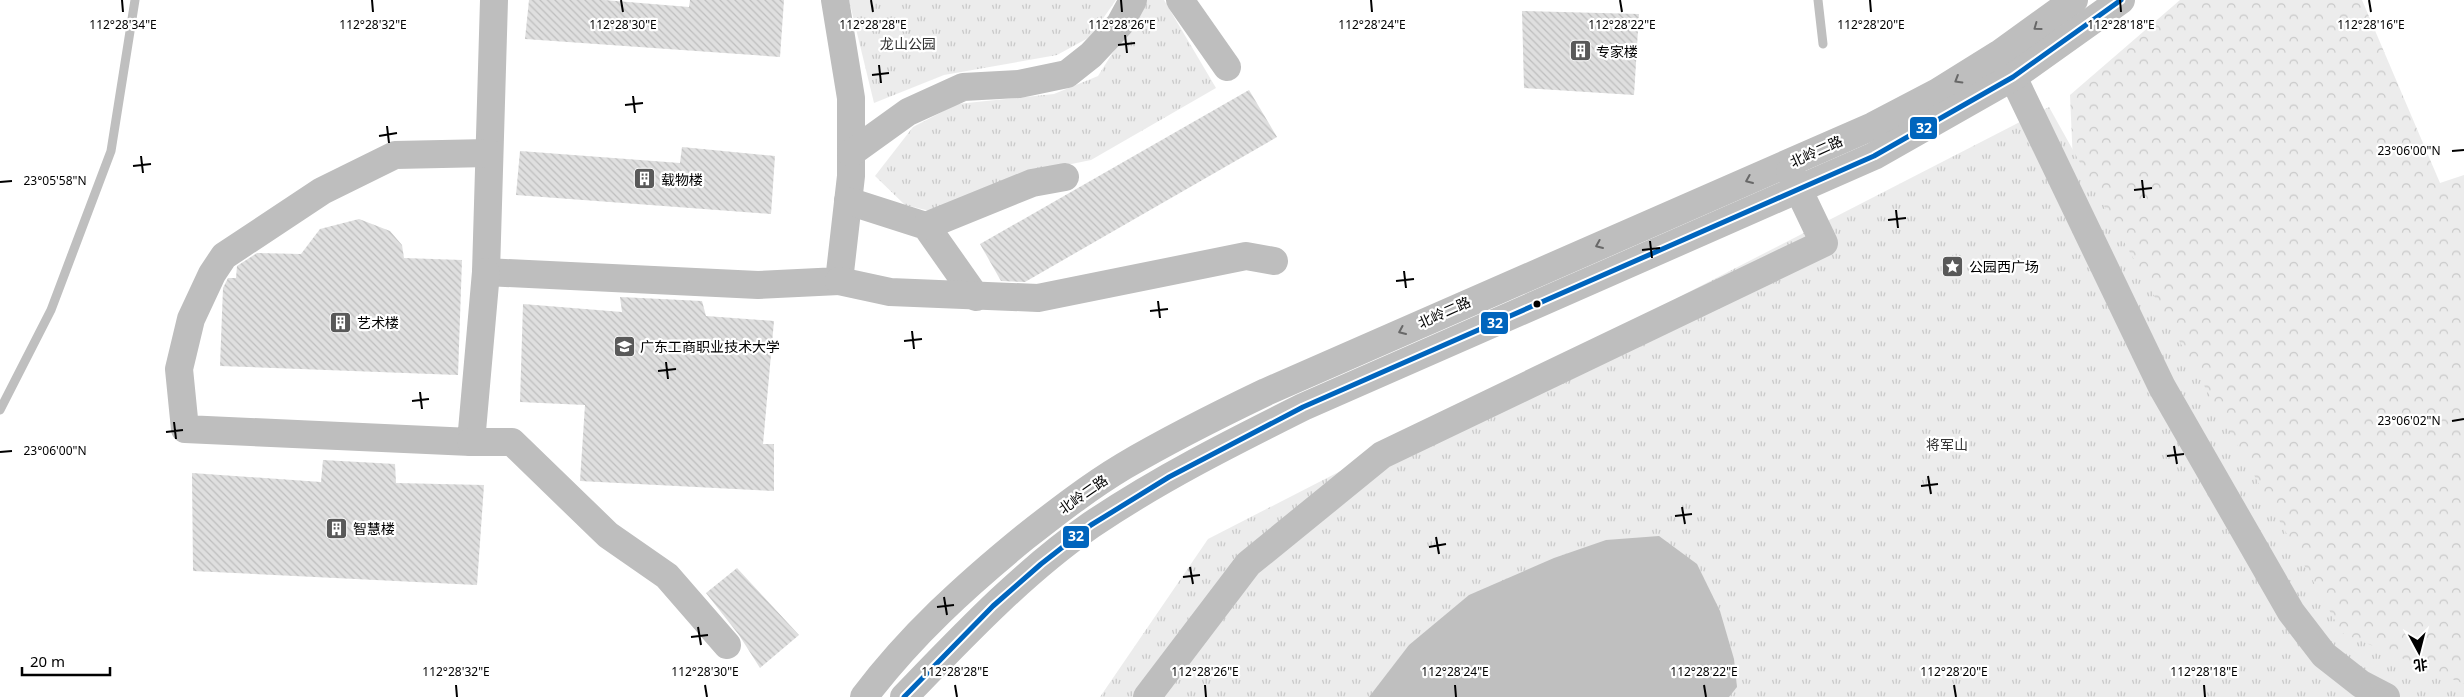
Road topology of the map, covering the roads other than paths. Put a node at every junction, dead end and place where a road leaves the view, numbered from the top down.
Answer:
1 (494, 0) edge
2 (835, 0) edge
3 (1133, 0) edge
4 (1180, 0) edge
5 (2074, 0) edge
6 (2121, 0) edge
7 (2006, 66) junction
8 (1227, 67) dead end
9 (489, 153) junction
10 (851, 153) junction
11 (1786, 164) junction
12 (1065, 178) dead end
13 (1798, 190) junction
14 (848, 201) junction
15 (926, 226) junction
16 (1274, 261) dead end
17 (486, 272) junction
18 (839, 281) junction
19 (976, 297) junction
20 (471, 442) junction
21 (728, 645) dead end
22 (864, 697) edge
23 (904, 697) edge
24 (1147, 697) edge
25 (2386, 697) edge

1 - 9 street
2 - 10 street
3 - 10 street
4 - 8 street
5 -> 7 street, 北岭二路
6 - 7 street, 北岭二路
7 -> 11 street, 北岭二路
7 - 13 street, 北岭二路
7 - 25 street
9 - 17 street
9 - 20 street
10 - 14 street
11 - 13 street
11 -> 22 street, 北岭二路
12 - 15 street
13 - 23 street, 北岭二路
13 - 24 street
14 - 15 street
14 - 18 street
15 - 19 street
16 - 19 street
17 - 18 street
17 - 20 street
18 - 19 street
20 - 21 street

